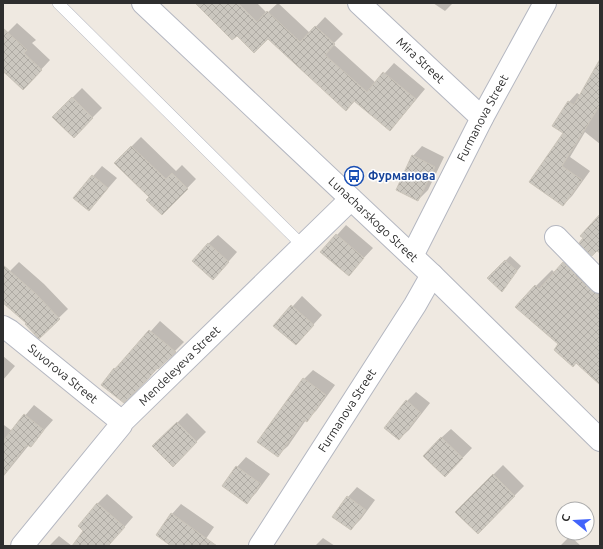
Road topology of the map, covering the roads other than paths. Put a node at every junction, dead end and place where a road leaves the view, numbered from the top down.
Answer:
1 (58, 3) edge
2 (143, 3) edge
3 (359, 3) edge
4 (545, 3) edge
5 (482, 118) junction
6 (351, 199) junction
7 (556, 237) dead end
8 (303, 246) junction
9 (412, 256) junction
10 (432, 275) junction
11 (600, 282) edge
12 (3, 327) edge
13 (122, 422) junction
14 (600, 440) edge
15 (22, 546) edge
16 (260, 546) edge

1 - 8 lane
2 - 6 street, Lunacharskogo Street
3 - 5 street, Mira Street
4 - 5 street, Furmanova Street
5 - 9 street, Furmanova Street
6 - 8 street, Mendeleyeva Street
6 - 9 street, Lunacharskogo Street
7 - 11 street
8 - 13 street, Mendeleyeva Street
9 - 10 street, Lunacharskogo Street
10 - 14 street, Lunacharskogo Street
10 - 16 street, Furmanova Street
12 - 13 street, Suvorova Street
13 - 15 street, Mendeleyeva Street

